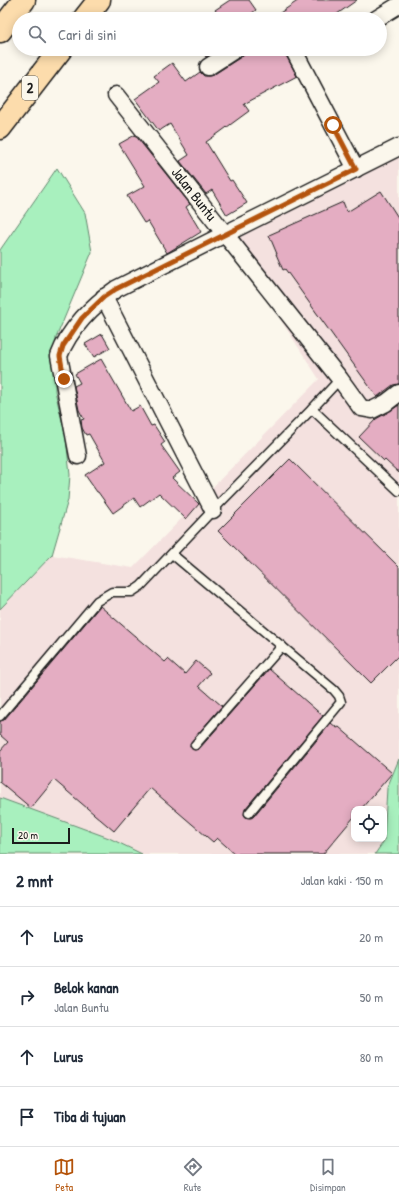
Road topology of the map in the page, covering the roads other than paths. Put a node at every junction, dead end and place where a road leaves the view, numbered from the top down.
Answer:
1 (24, 0) edge
2 (99, 0) edge
3 (399, 5) edge
4 (15, 12) edge
5 (90, 12) edge
6 (387, 12) edge
7 (12, 16) edge
8 (0, 31) edge
9 (56, 56) edge
10 (225, 56) edge
11 (297, 56) edge
12 (208, 67) dead end
13 (116, 96) dead end
14 (0, 128) edge
15 (399, 147) edge
16 (356, 169) junction
17 (225, 234) junction
18 (104, 297) junction
19 (340, 379) junction
20 (399, 393) edge
21 (312, 409) junction
22 (78, 456) dead end
23 (399, 491) edge
24 (213, 510) junction
25 (172, 554) junction
26 (282, 646) junction
27 (0, 716) edge
28 (194, 745) dead end
29 (249, 813) dead end

1 - 4 highway
2 - 5 highway
3 - 6 street
7 - 8 highway
9 - 14 highway, 2
10 - 12 street
11 - 16 street
13 - 17 street, Jalan Buntu
15 - 16 street, Jalan Buntu
16 - 17 street, Jalan Buntu
17 - 18 street
17 - 19 street
18 - 22 street
18 - 24 street
19 - 20 street
19 - 21 lane
21 - 23 lane
21 - 24 lane
24 - 25 lane
25 - 26 lane
25 - 27 lane
26 - 28 lane
26 - 29 lane

